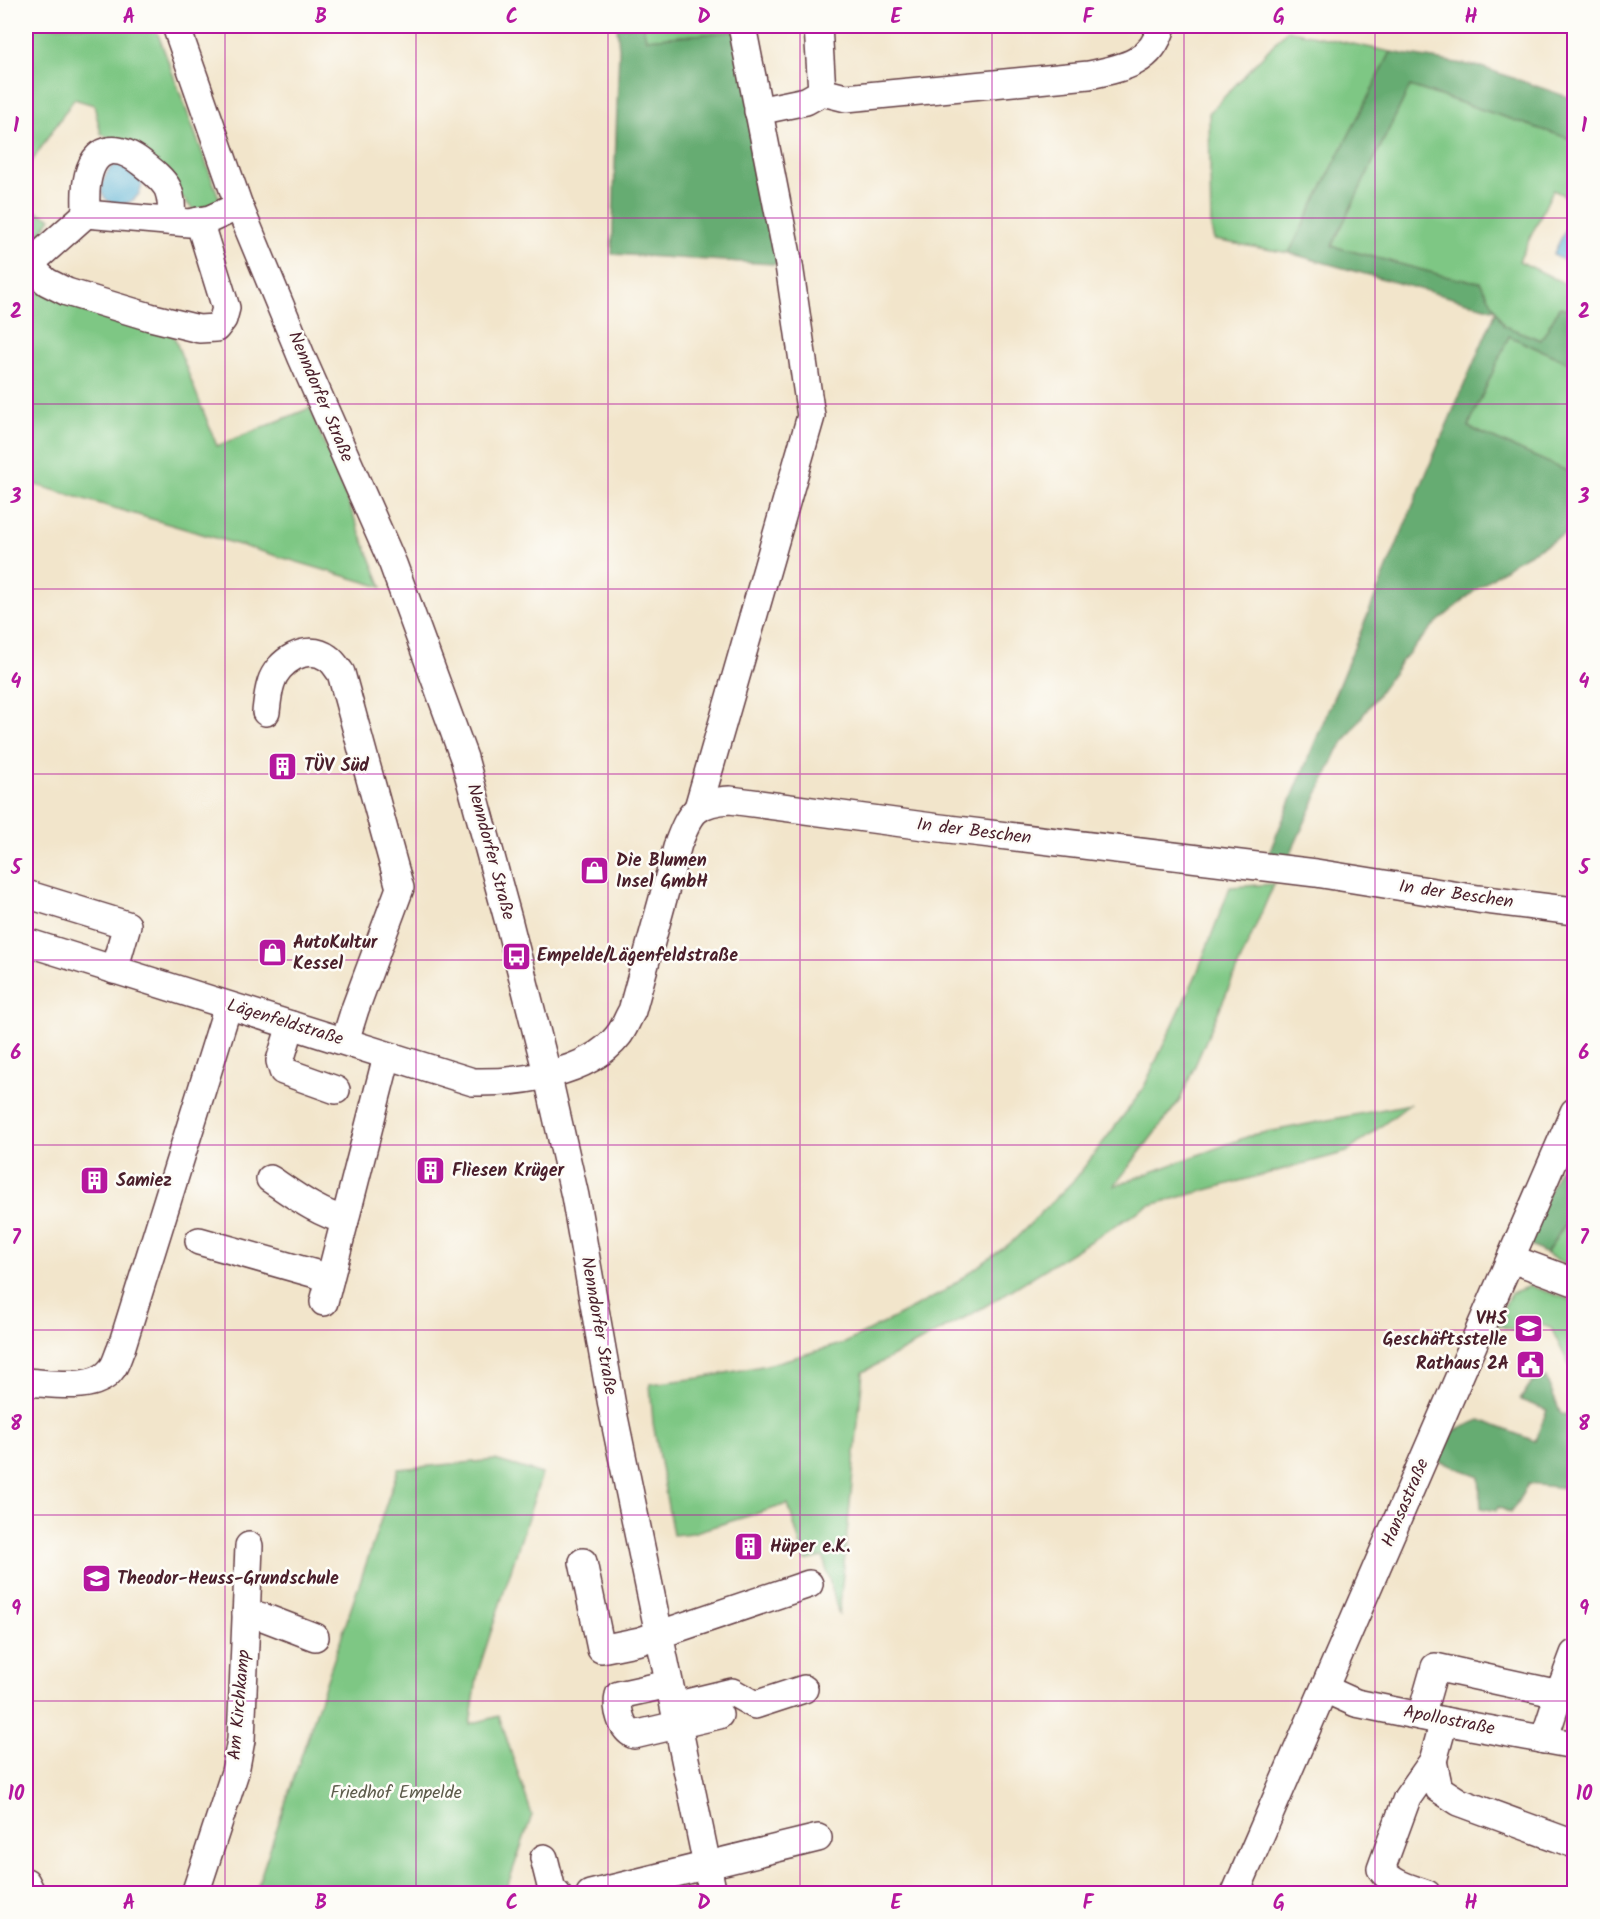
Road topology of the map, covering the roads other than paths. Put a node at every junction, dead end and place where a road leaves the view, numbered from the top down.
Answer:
1 (176, 26) edge
2 (742, 26) edge
3 (818, 26) edge
4 (1162, 26) edge
5 (822, 92) junction
6 (758, 111) junction
7 (239, 206) junction
8 (86, 214) junction
9 (171, 221) junction
10 (199, 221) junction
11 (28, 261) edge
12 (266, 712) dead end
13 (698, 808) junction
14 (26, 894) edge
15 (1575, 911) edge
16 (26, 942) edge
17 (114, 970) junction
18 (228, 1006) junction
19 (291, 1025) junction
20 (345, 1041) junction
21 (387, 1056) junction
22 (547, 1073) junction
23 (336, 1090) dead end
24 (1575, 1113) edge
25 (270, 1179) dead end
26 (345, 1220) junction
27 (199, 1241) dead end
28 (1512, 1259) junction
29 (1575, 1282) edge
30 (26, 1382) edge
31 (249, 1546) dead end
32 (583, 1562) dead end
33 (809, 1584) dead end
34 (246, 1613) junction
35 (658, 1635) junction
36 (315, 1637) dead end
37 (1575, 1654) edge
38 (804, 1689) dead end
39 (1325, 1689) junction
40 (1559, 1694) junction
41 (673, 1705) junction
42 (719, 1715) dead end
43 (1432, 1719) junction
44 (1544, 1740) junction
45 (1575, 1745) edge
46 (1433, 1761) junction
47 (818, 1838) dead end
48 (1575, 1844) edge
49 (544, 1858) dead end
50 (707, 1866) junction
51 (26, 1882) edge
52 (32, 1893) edge
53 (195, 1893) edge
54 (557, 1893) edge
55 (590, 1893) edge
56 (712, 1893) edge
57 (1235, 1893) edge
58 (1427, 1893) edge

1 - 7 street, Nenndorfer Straße
2 - 6 street
3 - 5 street
4 - 5 street
5 - 6 street
6 - 13 street
7 - 10 street
7 - 22 street, Nenndorfer Straße
8 - 9 street
8 - 9 street
8 - 11 street
9 - 10 street
10 - 11 street
12 - 20 street
13 - 15 street, In der Beschen
13 - 22 street
14 - 17 street
16 - 17 street, Lägenfeldstraße
17 - 18 street, Lägenfeldstraße
18 - 19 street, Lägenfeldstraße
18 - 30 street
19 - 20 street, Lägenfeldstraße
19 - 23 street
20 - 21 street, Lägenfeldstraße
21 - 22 street, Lägenfeldstraße
21 - 26 street
22 - 35 street, Nenndorfer Straße
24 - 28 street, Hansastraße
25 - 26 street
26 - 27 street
28 - 29 street
28 - 39 street, Hansastraße
31 - 34 street, Am Kirchkamp
32 - 35 street
33 - 35 street
34 - 36 street
34 - 53 street, Am Kirchkamp
35 - 41 street, Nenndorfer Straße
37 - 40 street
38 - 41 street
39 - 43 street, Apollostraße
39 - 57 street, Hansastraße
40 - 43 street
40 - 44 street
41 - 42 street
41 - 50 street, Nenndorfer Straße
43 - 44 street, Apollostraße
43 - 46 street
44 - 45 street, Apollostraße
46 - 48 street
46 - 58 street
47 - 50 street
49 - 54 street
50 - 55 street
50 - 56 street, Nenndorfer Straße
51 - 52 street

